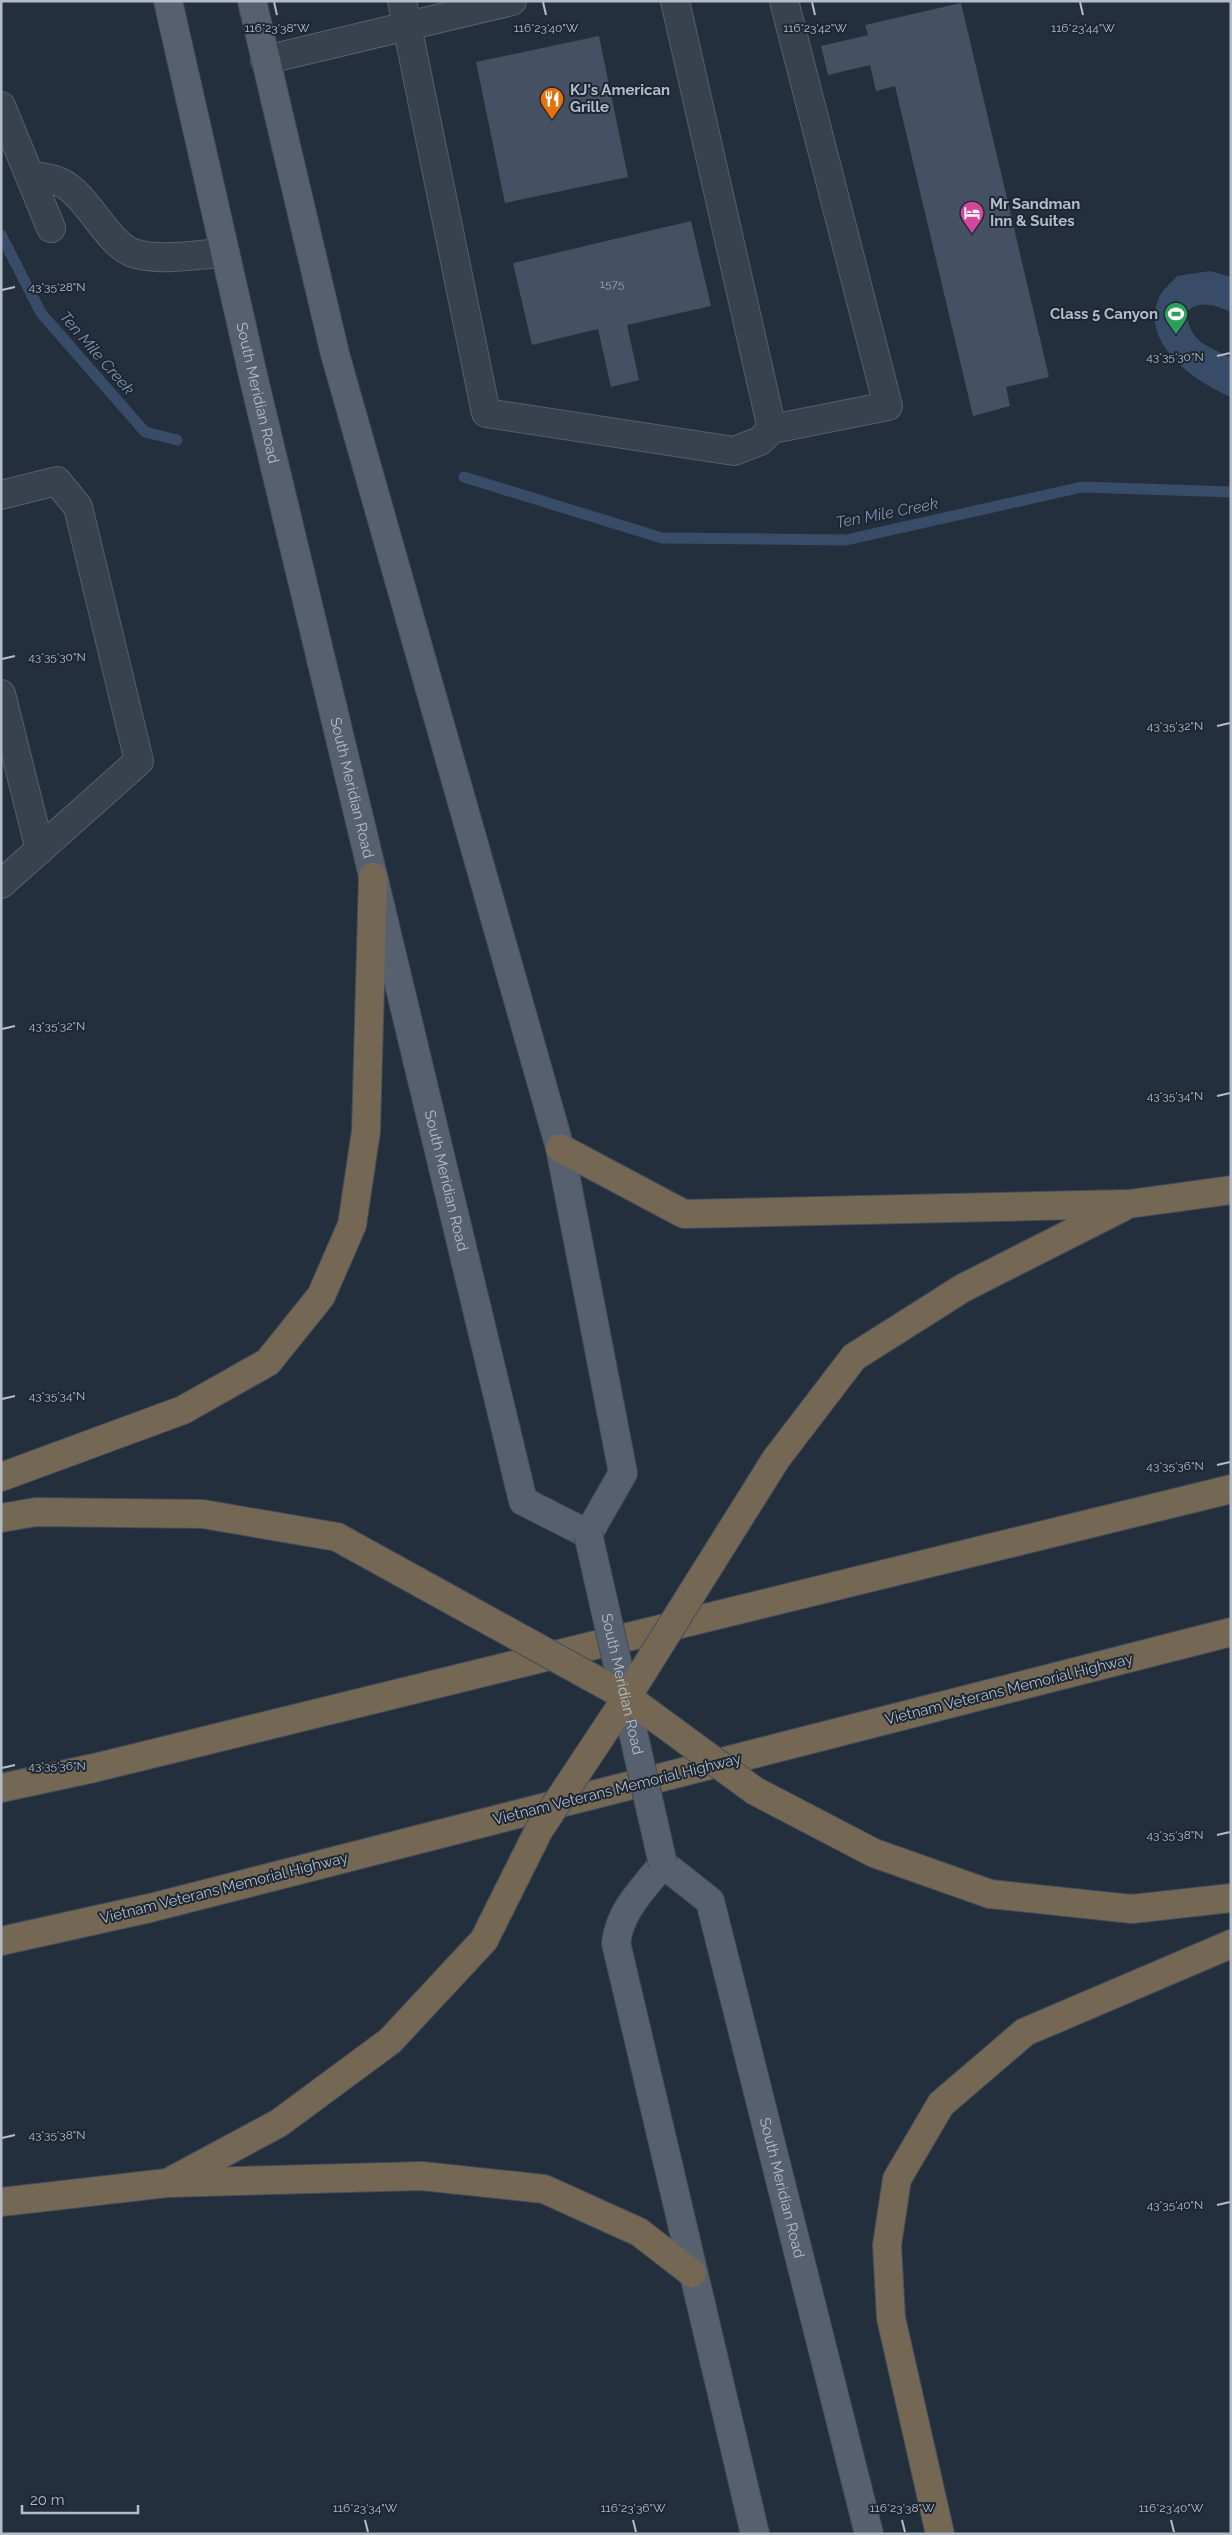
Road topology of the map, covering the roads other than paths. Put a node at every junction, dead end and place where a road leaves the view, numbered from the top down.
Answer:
1 (168, 1) edge
2 (252, 1) edge
3 (512, 1) edge
4 (676, 1) edge
5 (784, 1) edge
6 (405, 14) edge
7 (265, 60) junction
8 (1, 106) edge
9 (30, 175) junction
10 (51, 228) dead end
11 (225, 253) junction
12 (772, 429) junction
13 (1, 496) edge
14 (1, 694) edge
15 (40, 850) junction
16 (374, 877) junction
17 (1, 884) edge
18 (560, 1148) junction
19 (1231, 1190) edge
20 (1129, 1204) junction
21 (1, 1477) edge
22 (1231, 1488) edge
23 (1, 1518) edge
24 (588, 1534) junction
25 (1231, 1632) edge
26 (627, 1697) junction
27 (1, 1788) edge
28 (663, 1864) junction
29 (1231, 1898) edge
30 (1, 1941) edge
31 (1231, 1944) edge
32 (168, 2183) junction
33 (1, 2202) edge
34 (692, 2273) junction
35 (755, 2534) edge
36 (869, 2534) edge
37 (940, 2534) edge

1 - 11 main road, South Meridian Road
2 - 7 main road
3 - 6 lane
4 - 12 lane
5 - 12 lane
6 - 7 lane
6 - 12 lane
7 - 18 main road
8 - 9 lane
9 - 10 lane
9 - 11 lane
11 - 16 main road, South Meridian Road
13 - 15 lane
14 - 15 lane
15 - 17 lane
16 - 21 highway
16 - 24 main road, South Meridian Road
18 - 20 highway
18 - 24 main road
19 - 20 highway
20 - 26 highway, bridge
22 - 27 highway
23 - 26 highway, bridge
24 - 26 main road, South Meridian Road, bridge
25 - 30 highway, Vietnam Veterans Memorial Highway
26 - 28 main road, South Meridian Road, bridge
26 - 29 highway, bridge
26 - 32 highway, bridge
28 - 34 main road
28 - 36 main road, South Meridian Road
31 - 37 highway
32 - 33 highway
32 - 34 highway
34 - 35 main road

